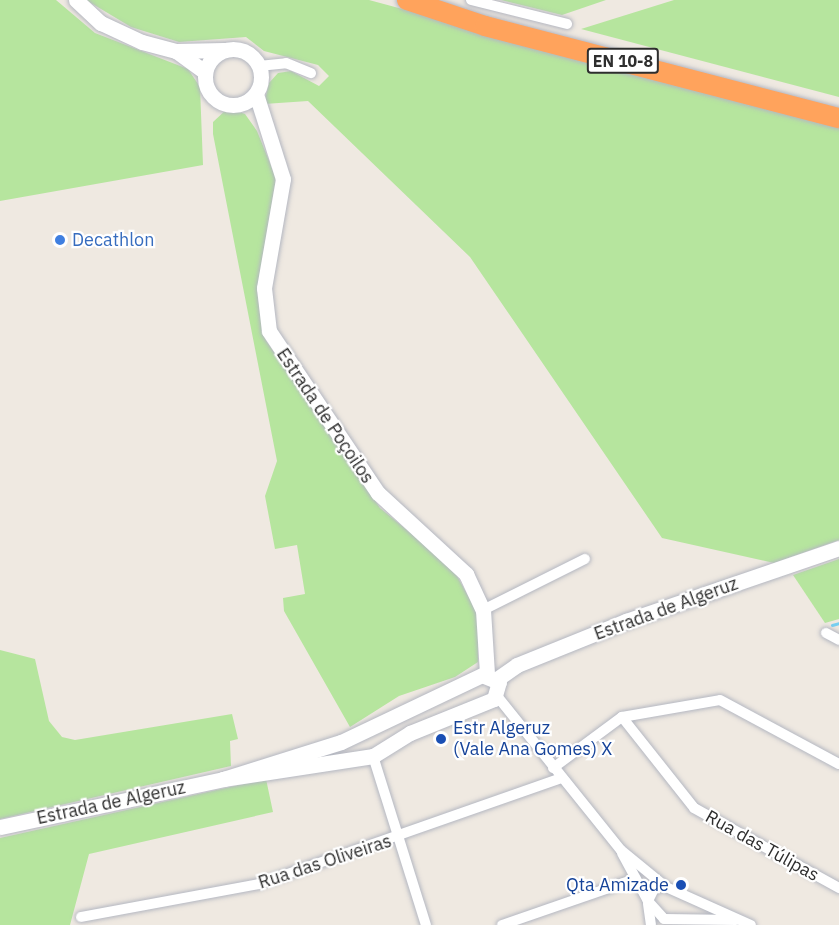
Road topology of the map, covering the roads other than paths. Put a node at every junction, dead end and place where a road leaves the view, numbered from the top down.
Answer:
1 (76, 0) edge
2 (408, 0) edge
3 (471, 0) edge
4 (567, 24) dead end
5 (224, 50) junction
6 (176, 51) junction
7 (259, 66) junction
8 (205, 72) junction
9 (311, 73) dead end
10 (256, 94) junction
11 (241, 105) junction
12 (839, 118) edge
13 (262, 121) junction
14 (839, 548) edge
15 (585, 559) dead end
16 (483, 610) junction
17 (826, 633) dead end
18 (839, 640) edge
19 (492, 676) junction
20 (473, 683) junction
21 (494, 699) junction
22 (621, 717) junction
23 (366, 731) junction
24 (374, 754) junction
25 (839, 765) edge
26 (553, 768) junction
27 (561, 778) junction
28 (223, 779) junction
29 (0, 827) edge
30 (398, 838) junction
31 (621, 850) junction
32 (635, 879) junction
33 (666, 887) junction
34 (839, 888) edge
35 (689, 898) junction
36 (648, 902) junction
37 (81, 917) dead end
38 (740, 920) junction
39 (688, 922) edge
40 (426, 925) edge
41 (502, 925) edge
42 (651, 925) edge
43 (751, 925) edge

1 - 6 main road
2 - 12 highway, EN 10-8
3 - 4 street
5 - 6 main road
5 - 7 main road
5 - 8 main road
6 - 8 main road
7 - 9 street
7 - 10 main road, Estrada de Poçoilos
8 - 11 main road
10 - 11 main road
10 - 13 main road, Estrada de Poçoilos
11 - 13 main road
13 - 16 main road, Estrada de Poçoilos
14 - 19 main road, Estrada de Algeruz
15 - 16 street
16 - 19 main road, Estrada de Poçoilos
17 - 18 street
19 - 20 main road, Estrada de Algeruz
19 - 21 main road
20 - 21 main road
20 - 23 main road, Estrada de Algeruz
21 - 24 main road, Estrada de Algeruz
21 - 26 street
22 - 25 street
22 - 26 street
22 - 34 street, Rua das Túlipas
23 - 24 main road
23 - 24 main road
23 - 28 main road, Estrada de Algeruz
24 - 28 main road, Estrada de Algeruz
24 - 30 street
26 - 27 street
27 - 30 street, Rua das Oliveiras
27 - 31 street
28 - 29 main road, Estrada de Algeruz
30 - 37 street, Rua das Oliveiras
30 - 40 street
31 - 32 street
31 - 33 street
32 - 36 street
32 - 41 street
33 - 35 street
33 - 36 street
35 - 38 street
35 - 39 street
36 - 39 street
36 - 42 street
38 - 39 street
38 - 43 street

